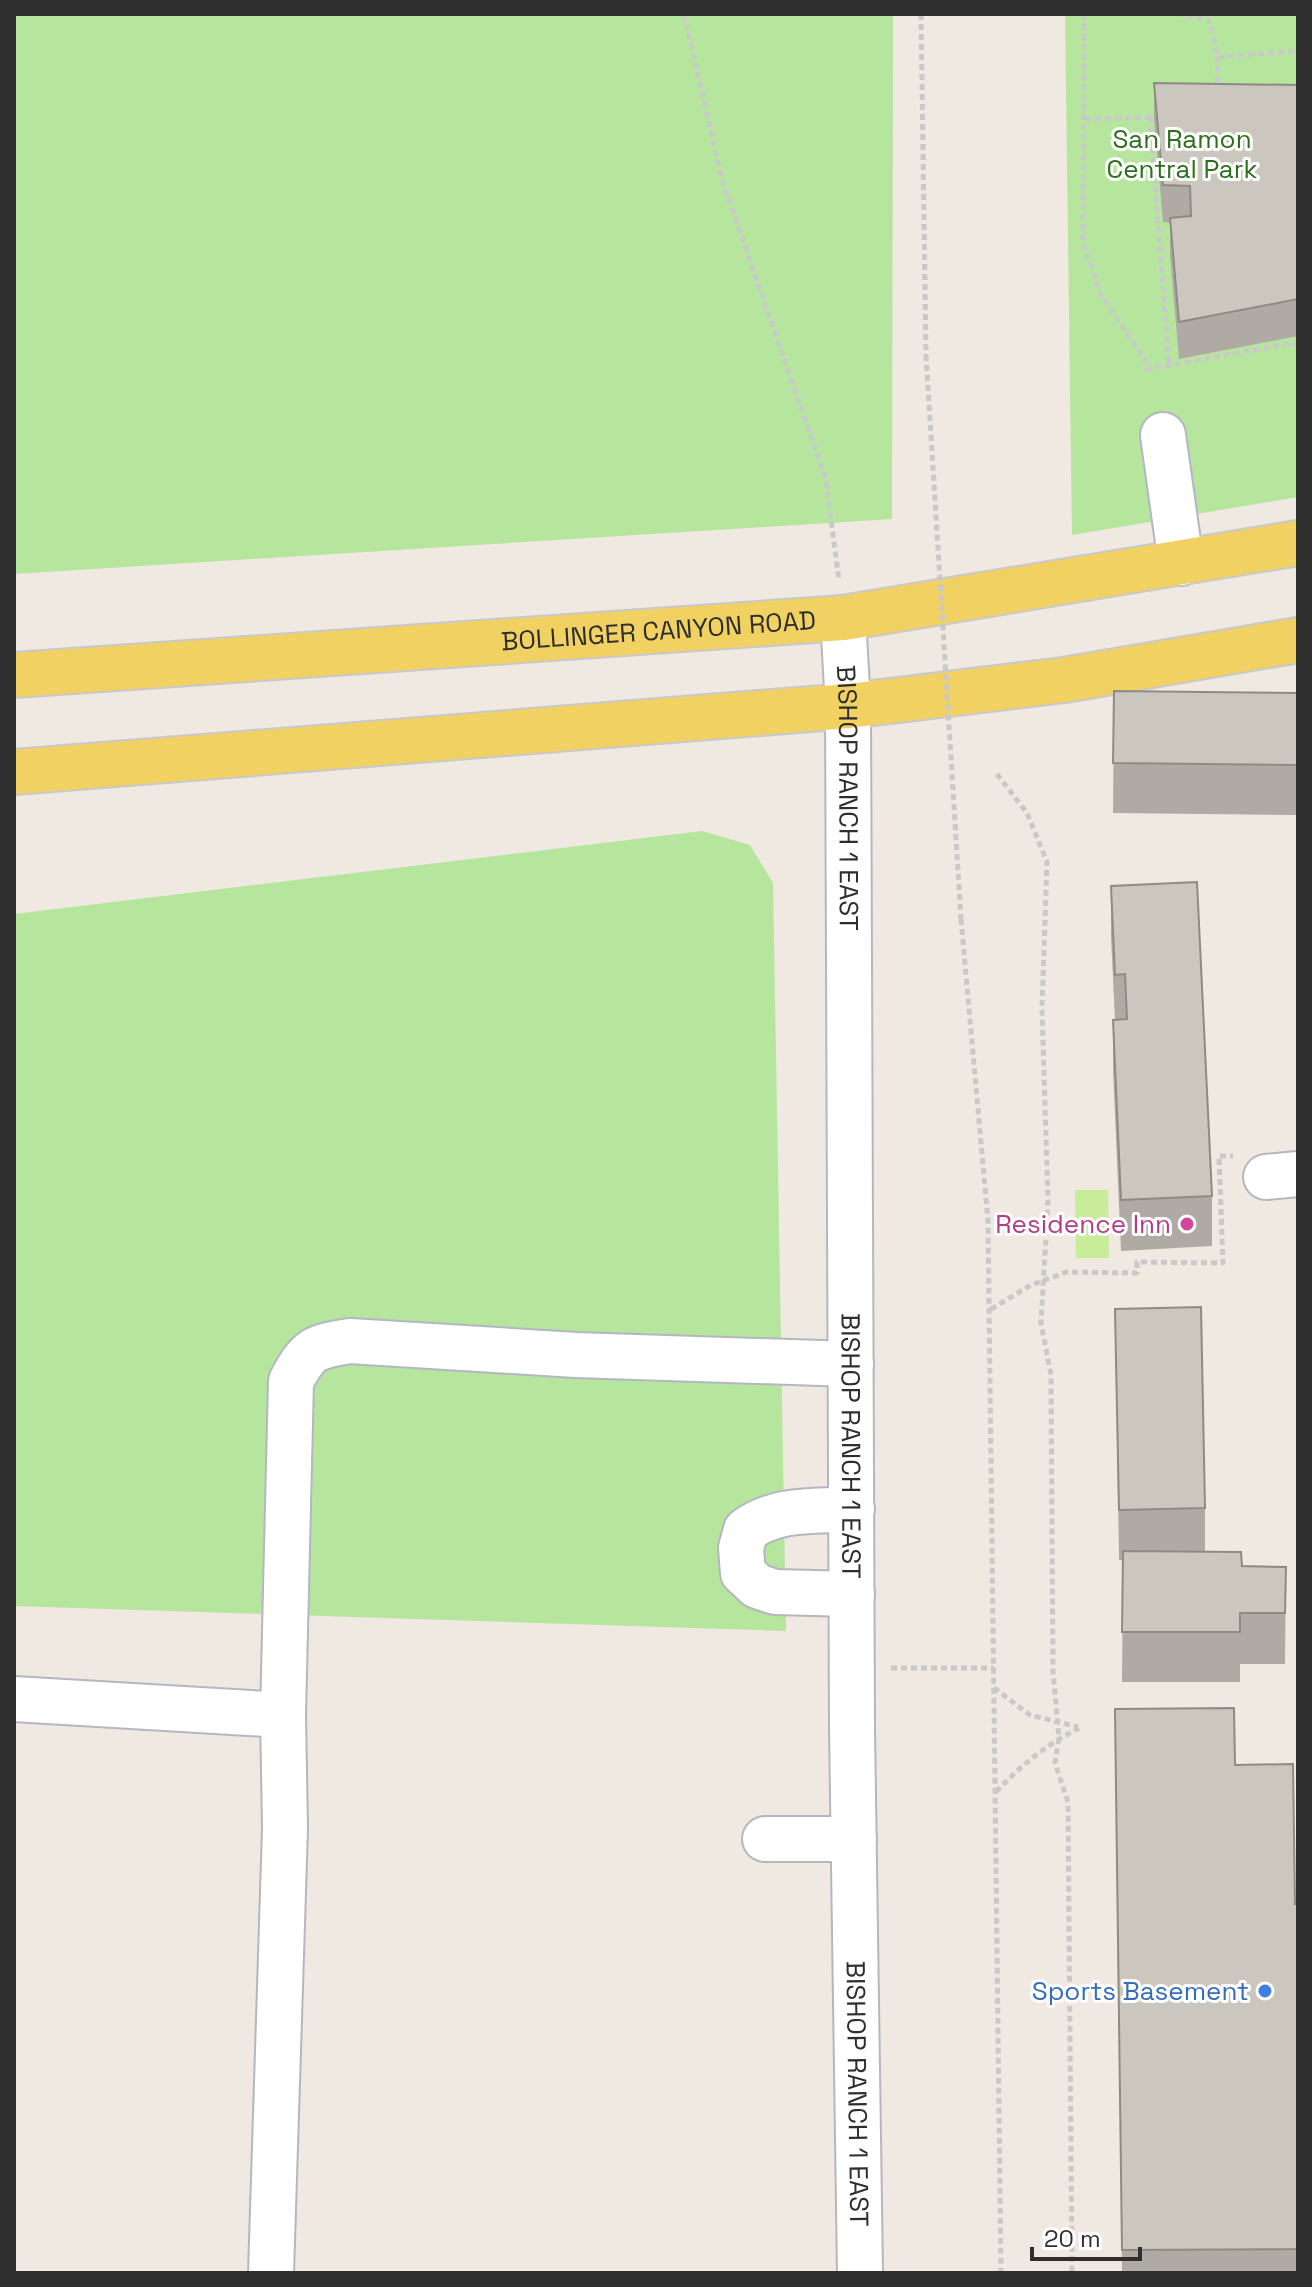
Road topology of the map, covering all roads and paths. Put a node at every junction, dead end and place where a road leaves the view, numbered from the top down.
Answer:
1 (684, 14) edge
2 (921, 14) edge
3 (1084, 14) edge
4 (1177, 14) edge
5 (1298, 51) edge
6 (1218, 57) junction
7 (1217, 102) edge
8 (1150, 117) junction
9 (1163, 117) edge
10 (1085, 119) junction
11 (1298, 342) edge
12 (1169, 365) junction
13 (1163, 435) dead end
14 (1298, 543) edge
15 (1181, 563) junction
16 (843, 618) junction
17 (1298, 640) edge
18 (14, 675) edge
19 (848, 706) junction
20 (14, 772) edge
21 (997, 774) dead end
22 (1266, 1169) edge
23 (1045, 1279) junction
24 (990, 1309) junction
25 (851, 1364) junction
26 (852, 1509) junction
27 (852, 1594) junction
28 (852, 1668) junction
29 (994, 1668) junction
30 (994, 1688) junction
31 (14, 1699) edge
32 (283, 1715) junction
33 (1057, 1723) junction
34 (1059, 1738) junction
35 (995, 1793) junction
36 (765, 1839) dead end
37 (854, 1839) junction
38 (271, 2273) edge
39 (860, 2273) edge
40 (1001, 2273) edge
41 (1072, 2273) edge

1 - 16 path
2 - 24 path, bridge
3 - 10 path
4 - 6 path
5 - 6 path
6 - 7 path
8 - 9 path
8 - 10 path
8 - 12 path
10 - 12 path
11 - 12 path
13 - 15 street
14 - 15 main road, BOLLINGER CANYON ROAD
15 - 16 main road, BOLLINGER CANYON ROAD
16 - 18 main road, BOLLINGER CANYON ROAD
16 - 19 street, BISHOP RANCH 1 EAST
17 - 19 main road
19 - 20 main road
19 - 25 street, BISHOP RANCH 1 EAST
21 - 23 path
22 - 23 path
23 - 24 path
23 - 33 path
24 - 29 path
25 - 26 street, BISHOP RANCH 1 EAST
25 - 32 street
26 - 27 street, BISHOP RANCH 1 EAST
26 - 27 street
27 - 28 street, BISHOP RANCH 1 EAST
28 - 29 path
28 - 37 street, BISHOP RANCH 1 EAST
29 - 30 path
30 - 33 path
30 - 35 path
31 - 32 street
32 - 38 street
33 - 34 path
33 - 34 path
34 - 35 path
34 - 41 path
35 - 40 path
36 - 37 street
37 - 39 street, BISHOP RANCH 1 EAST

